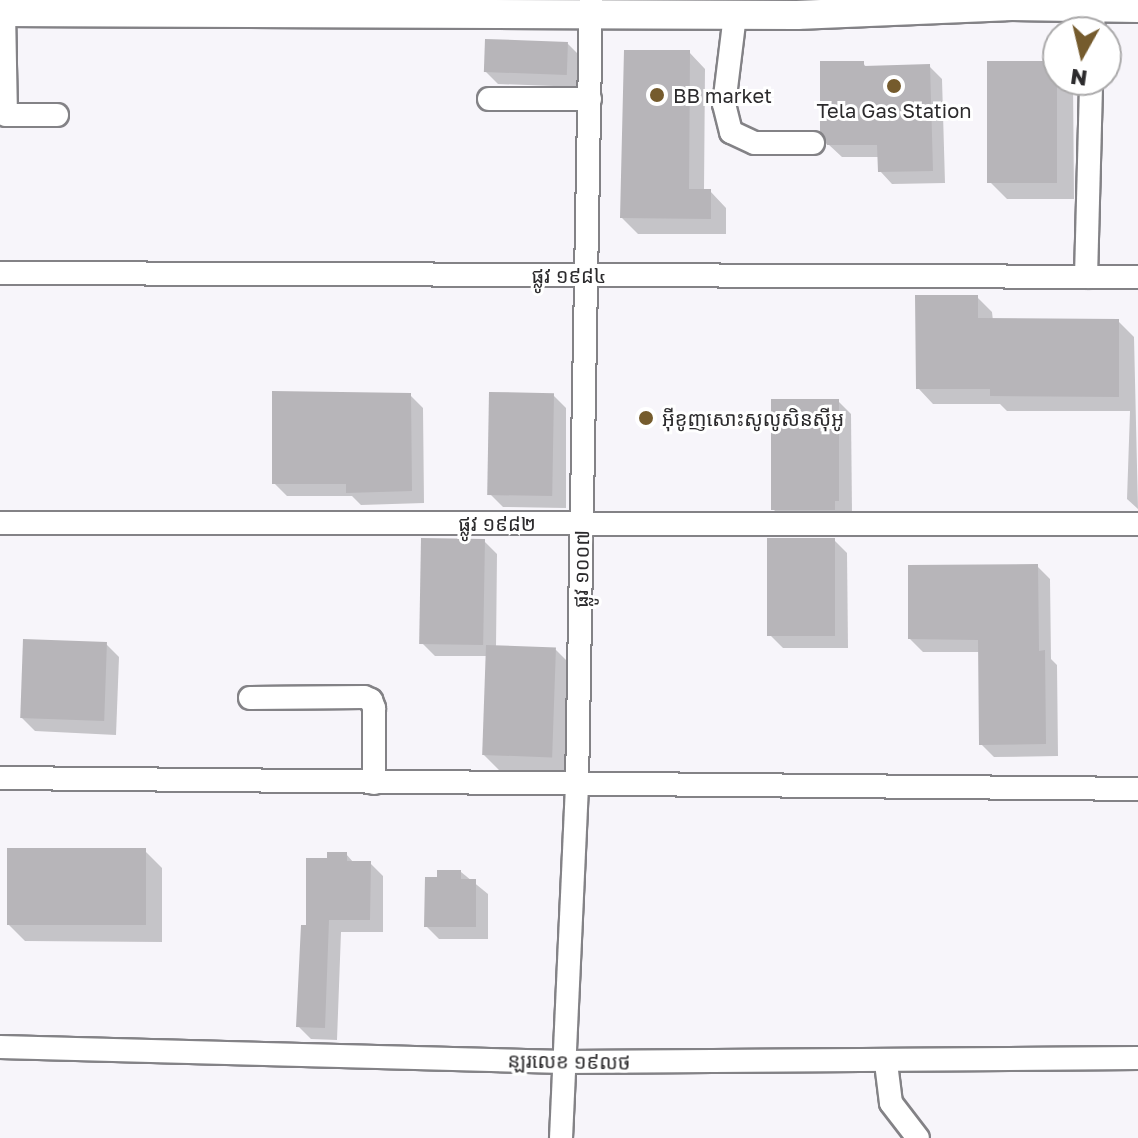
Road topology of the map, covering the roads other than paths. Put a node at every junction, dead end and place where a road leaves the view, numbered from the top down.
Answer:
1 (1012, 3) edge
2 (243, 7) edge
3 (591, 7) edge
4 (797, 7) edge
5 (1138, 8) edge
6 (741, 10) edge
7 (2, 12) edge
8 (1075, 16) edge
9 (1109, 16) edge
10 (1091, 96) edge
11 (489, 99) dead end
12 (590, 99) junction
13 (57, 115) dead end
14 (813, 143) dead end
15 (0, 273) edge
16 (586, 275) junction
17 (1086, 277) junction
18 (1138, 277) edge
19 (0, 523) edge
20 (582, 523) junction
21 (1138, 524) edge
22 (250, 698) dead end
23 (0, 778) edge
24 (374, 783) junction
25 (577, 785) junction
26 (1138, 789) edge
27 (0, 1047) edge
28 (1138, 1058) edge
29 (564, 1062) junction
30 (886, 1063) junction
31 (561, 1138) edge
32 (918, 1138) edge

1 - 4 main road
1 - 8 main road
2 - 3 main road
2 - 7 main road
3 - 6 main road
3 - 12 street, ផ្លូវ ១០០៧
4 - 6 main road
5 - 9 main road
6 - 14 street
7 - 13 street
10 - 17 street
11 - 12 street
12 - 16 street, ផ្លូវ ១០០៧
15 - 16 street, ផ្លូវ ១៩៨៤
16 - 17 street, ផ្លូវ ១៩៨៤
16 - 20 street, ផ្លូវ ១០០៧
17 - 18 street, ផ្លូវ ១៩៨៤
19 - 20 street, ផ្លូវ ១៩៨២
20 - 21 street, ផ្លូវ ១៩៨២
20 - 25 street, ផ្លូវ ១០០៧
22 - 24 street
23 - 24 street
24 - 25 street
25 - 26 street
25 - 29 street, ផ្លូវ ១០០៧
27 - 29 street, ន្ឡរលេខ ១៩លថ
28 - 30 street, ន្ឡរលេខ ១៩លថ
29 - 30 street, ន្ឡរលេខ ១៩លថ
29 - 31 street, ផ្លូវ ១០០៧
30 - 32 street

